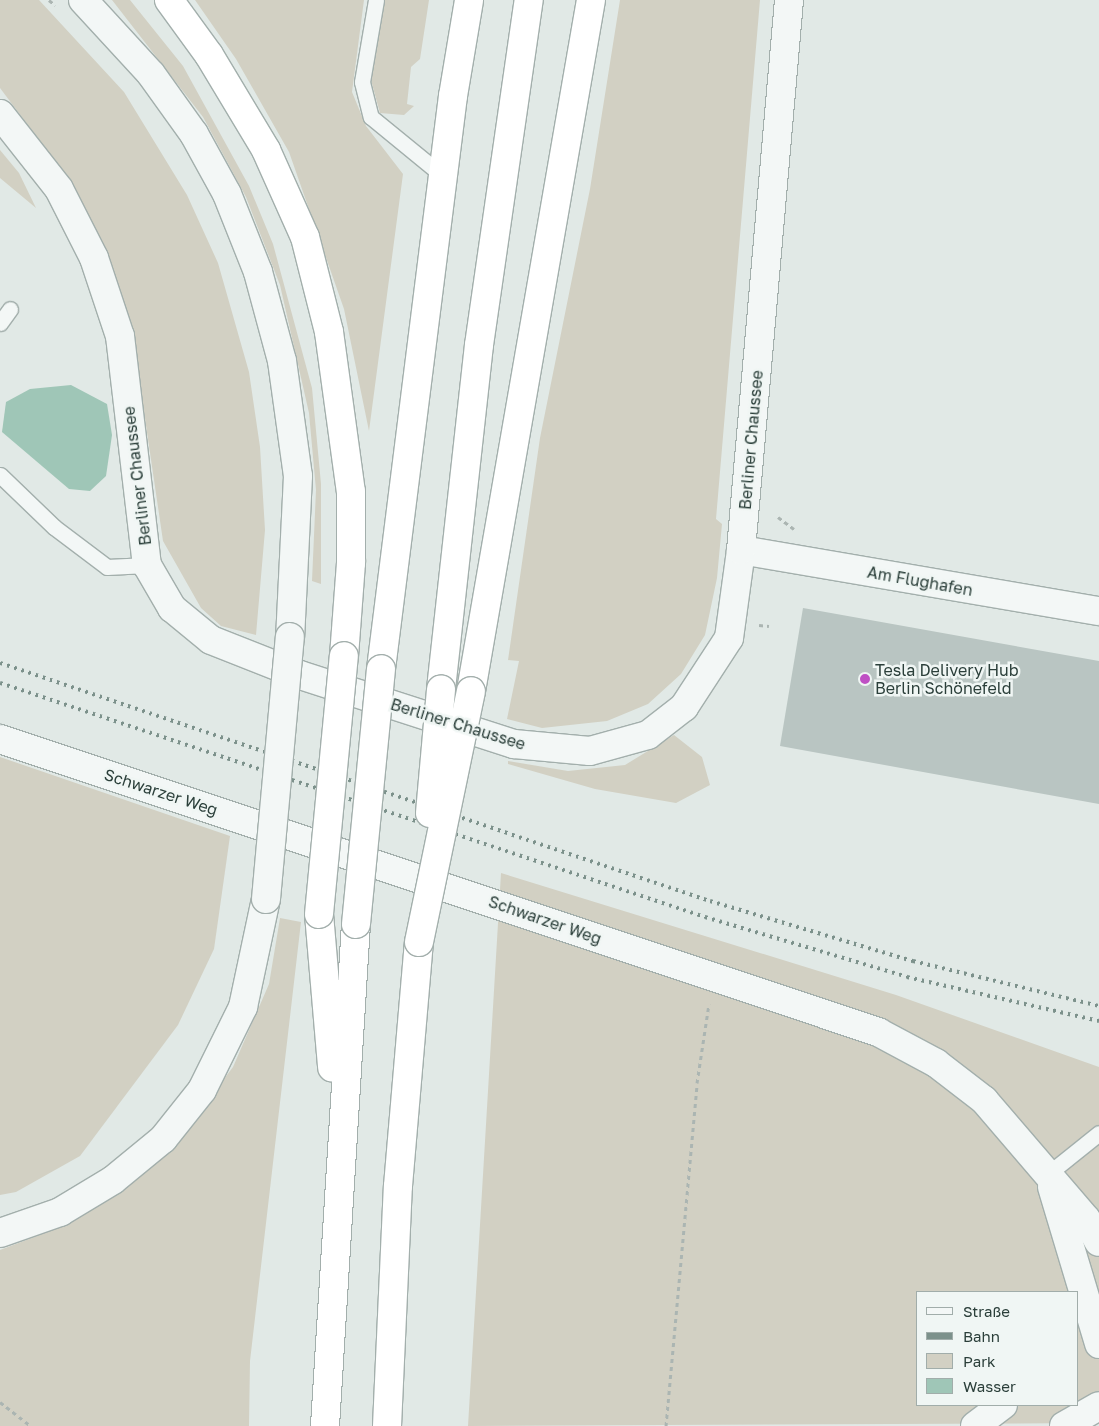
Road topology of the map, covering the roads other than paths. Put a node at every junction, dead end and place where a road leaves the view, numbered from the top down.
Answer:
1 (169, 0) edge
2 (376, 0) edge
3 (469, 0) edge
4 (529, 0) edge
5 (592, 0) edge
6 (789, 0) edge
7 (71, 5) edge
8 (0, 114) edge
9 (443, 176) junction
10 (10, 309) dead end
11 (0, 323) edge
12 (0, 475) edge
13 (742, 550) junction
14 (148, 565) junction
15 (1099, 612) edge
16 (0, 739) edge
17 (419, 942) junction
18 (1099, 1133) edge
19 (340, 1148) junction
20 (1048, 1174) junction
21 (1095, 1231) edge
22 (0, 1233) edge
23 (1099, 1343) edge
24 (1079, 1354) edge
25 (1002, 1406) edge
26 (1099, 1406) edge
27 (325, 1426) edge
28 (387, 1426) edge
29 (975, 1426) edge
30 (1064, 1426) edge

1 - 19 highway, bridge
2 - 9 lane
3 - 9 highway
4 - 17 highway, bridge
5 - 17 highway, bridge
6 - 13 street, Berliner Chaussee
7 - 22 street, bridge
8 - 14 street, Berliner Chaussee
9 - 19 highway, bridge
10 - 11 lane
12 - 14 lane
13 - 14 street, Berliner Chaussee
13 - 15 street, Am Flughafen
16 - 20 street, Schwarzer Weg
17 - 28 highway
18 - 20 lane
19 - 27 highway
20 - 21 street, Schwarzer Weg
20 - 23 street, Schwarzer Weg
23 - 24 street
25 - 29 street
26 - 30 street

